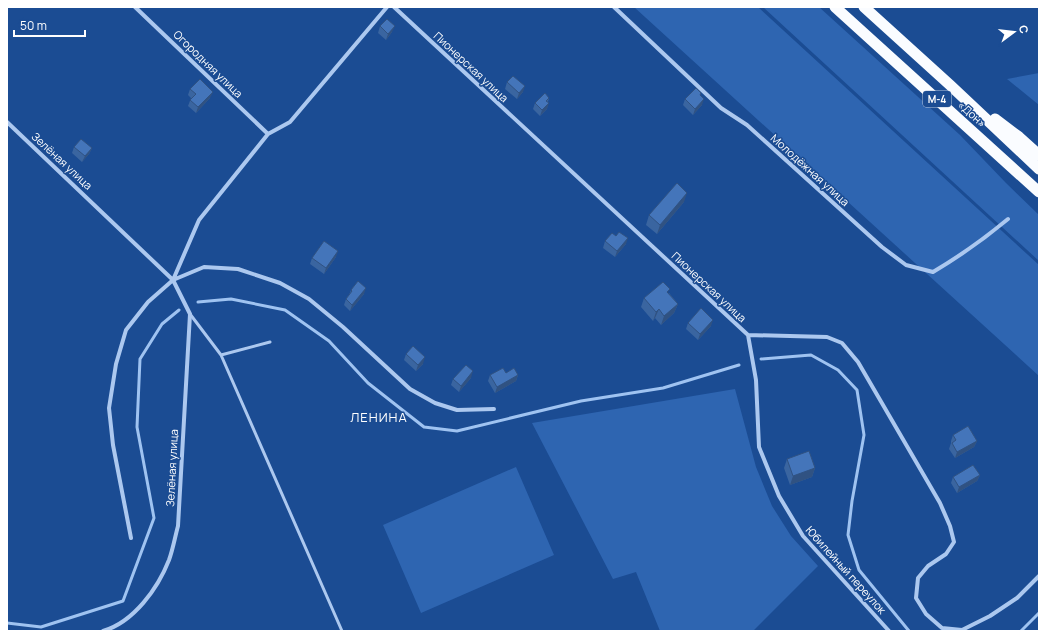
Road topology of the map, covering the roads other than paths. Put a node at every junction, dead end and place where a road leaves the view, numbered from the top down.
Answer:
1 (135, 7) edge
2 (387, 7) edge
3 (394, 7) edge
4 (614, 7) edge
5 (835, 7) edge
6 (864, 7) edge
7 (950, 85) junction
8 (7, 122) edge
9 (268, 134) junction
10 (1039, 155) edge
11 (1006, 162) junction
12 (1039, 169) edge
13 (1039, 192) edge
14 (1039, 199) edge
15 (1008, 219) dead end
16 (173, 280) junction
17 (190, 314) junction
18 (748, 335) junction
19 (270, 342) dead end
20 (221, 355) junction
21 (494, 409) dead end
22 (131, 538) dead end
23 (1039, 576) edge
24 (113, 630) edge
25 (103, 631) edge
26 (342, 631) edge
27 (889, 631) edge

1 - 9 street, Огородняя улица
2 - 9 street
3 - 18 street, Пионерская улица
4 - 15 street, Молодёжная улица
5 - 11 highway, «Дон» / М-4
6 - 7 highway, «Дон» / М-4
7 - 10 highway
7 - 12 highway, «Дон» / М-4
8 - 16 street, Зелёная улица
9 - 16 street
11 - 13 highway, «Дон» / М-4
11 - 14 highway
16 - 17 street, Зелёная улица
16 - 21 street
16 - 22 street
17 - 20 lane
17 - 24 street, Зелёная улица
18 - 23 street, Пионерская улица
18 - 27 street, Юбилейный переулок
19 - 20 lane
20 - 26 lane
24 - 25 street, Зелёная улица

